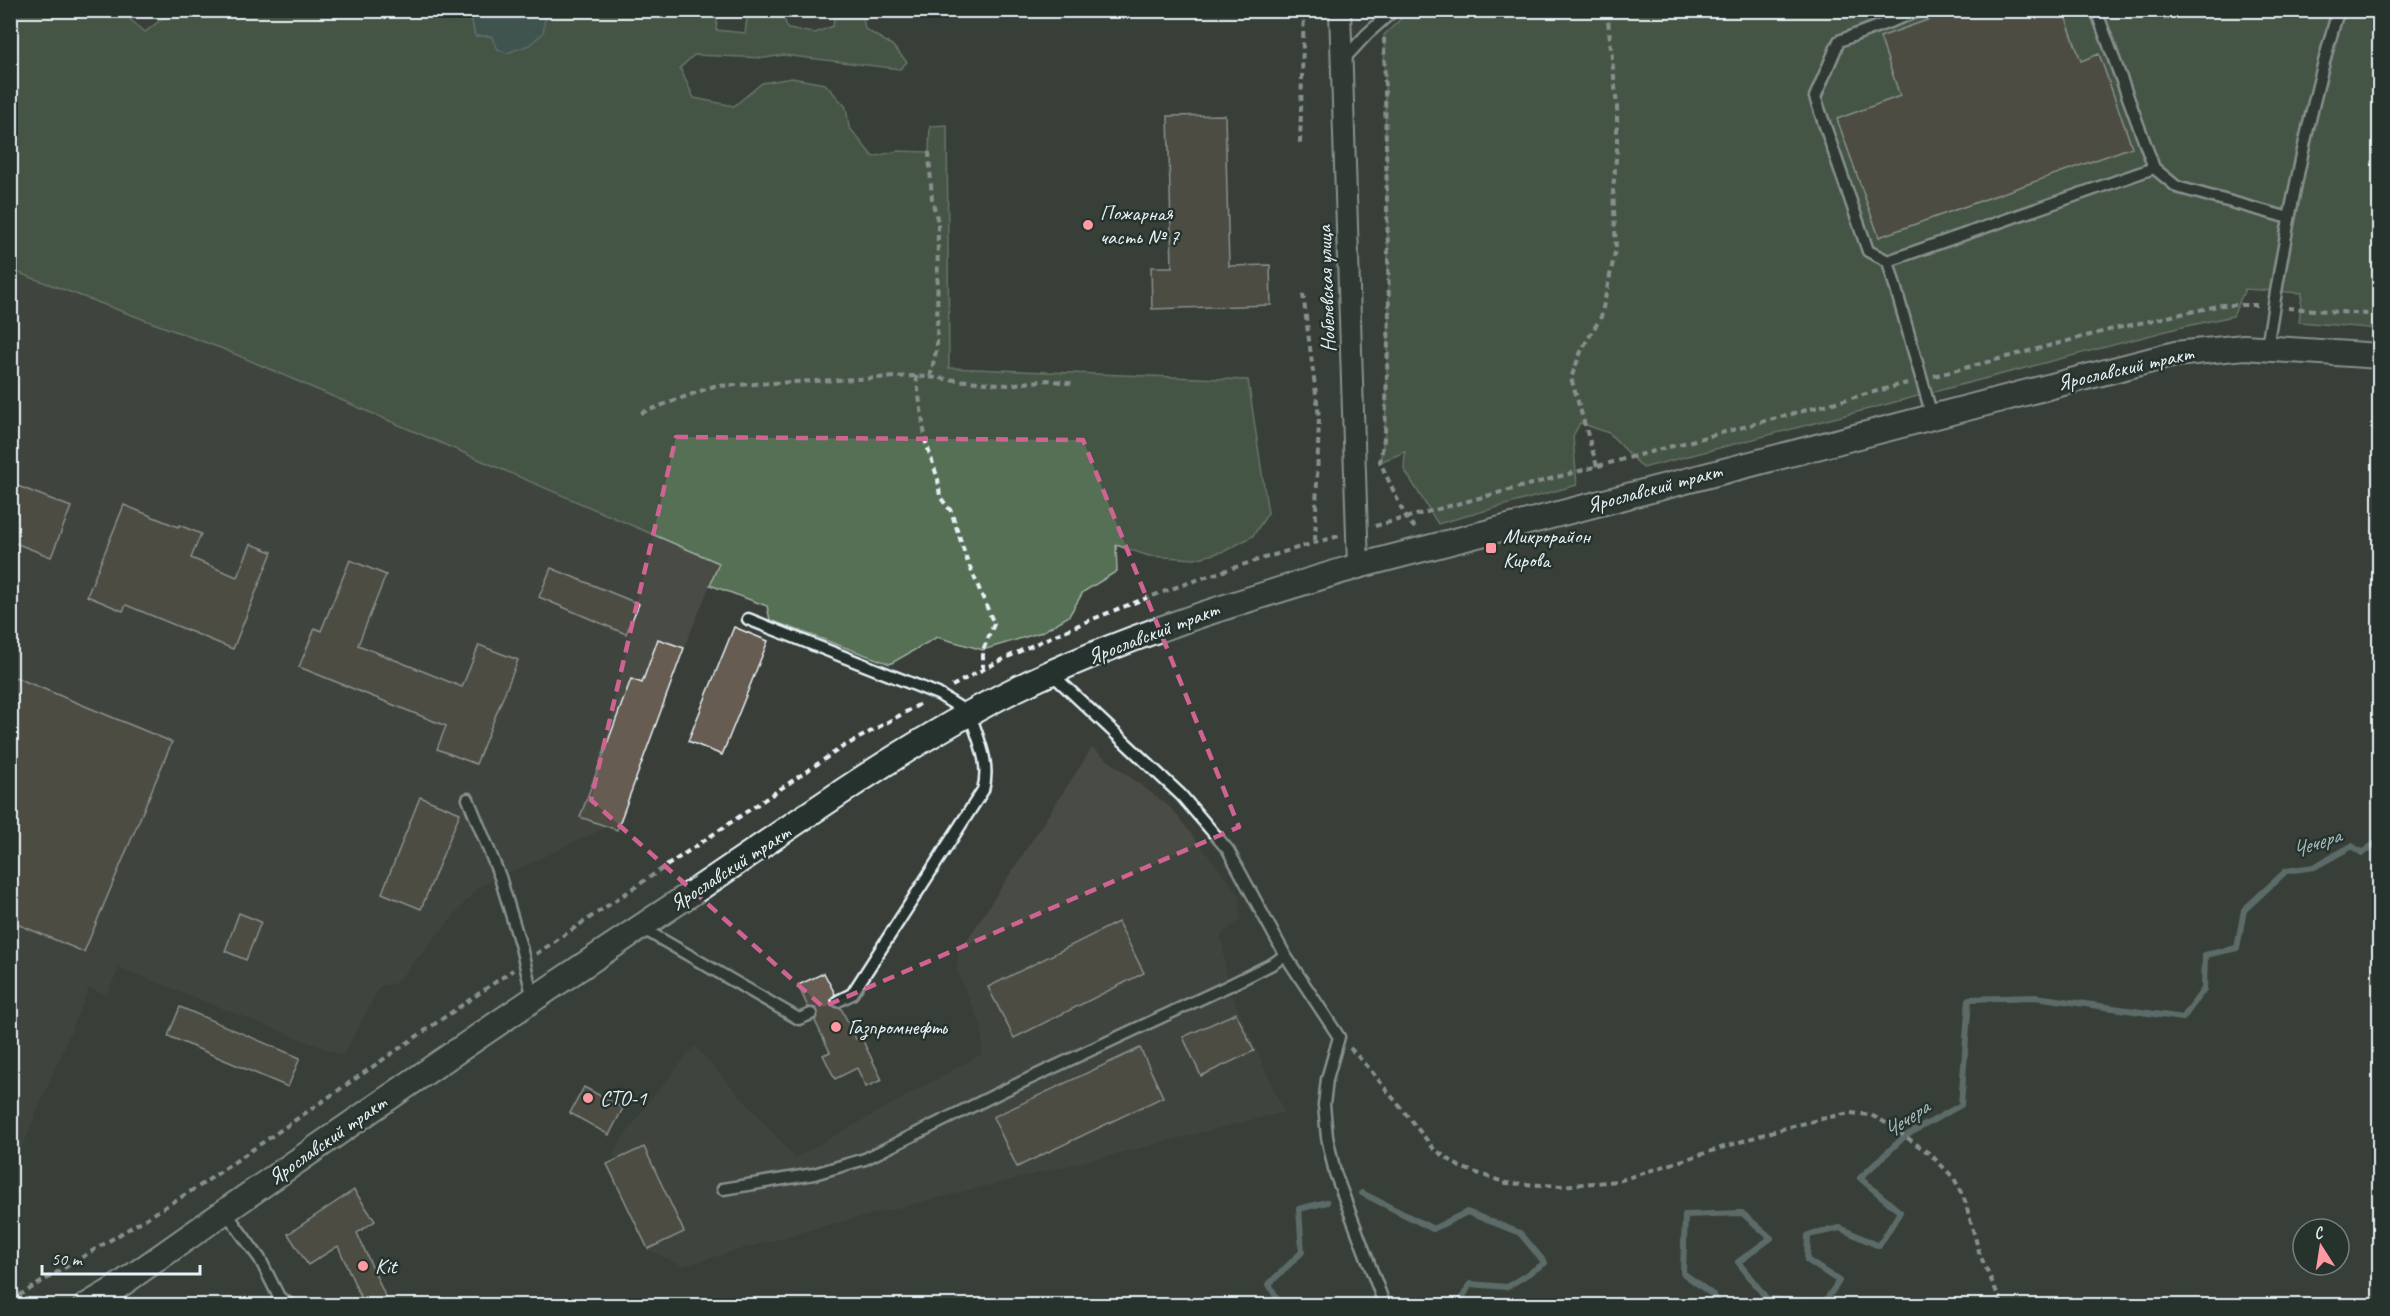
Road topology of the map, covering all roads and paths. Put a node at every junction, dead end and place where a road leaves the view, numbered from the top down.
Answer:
1 (1304, 10) edge
2 (1341, 10) edge
3 (1394, 10) edge
4 (1607, 10) edge
5 (1922, 10) edge
6 (2096, 10) edge
7 (2341, 10) edge
8 (1384, 35) dead end
9 (1343, 60) junction
10 (1300, 143) dead end
11 (929, 152) dead end
12 (2154, 168) junction
13 (2289, 218) junction
14 (1888, 261) junction
15 (1303, 294) dead end
16 (2273, 307) junction
17 (2379, 315) edge
18 (2267, 348) junction
19 (2379, 356) edge
20 (916, 376) junction
21 (930, 378) junction
22 (1922, 379) junction
23 (1074, 384) dead end
24 (641, 413) dead end
25 (1932, 416) junction
26 (1380, 462) dead end
27 (1315, 543) dead end
28 (1358, 566) junction
29 (748, 619) dead end
30 (983, 668) dead end
31 (1052, 674) junction
32 (970, 714) junction
33 (468, 799) dead end
34 (640, 927) junction
35 (1285, 955) junction
36 (533, 1000) junction
37 (838, 1001) dead end
38 (811, 1014) dead end
39 (1339, 1037) junction
40 (723, 1189) dead end
41 (225, 1211) junction
42 (86, 1305) edge
43 (292, 1305) edge
44 (1385, 1305) edge
45 (2003, 1305) edge

1 - 10 path
2 - 9 street, Нобелевская улица
3 - 9 lane
4 - 22 path
5 - 14 lane
6 - 12 lane
7 - 13 lane
8 - 26 path
9 - 28 street, Нобелевская улица
11 - 21 path
12 - 13 lane
12 - 14 lane
13 - 16 lane
14 - 22 lane
15 - 27 path
16 - 17 path
16 - 18 lane
16 - 22 path
18 - 19 street, Ярославский тракт
18 - 25 street, Ярославский тракт
20 - 21 path
20 - 24 path
20 - 30 path
21 - 23 path
22 - 25 lane
25 - 28 street, Ярославский тракт
28 - 31 street, Ярославский тракт
29 - 32 lane
31 - 32 street, Ярославский тракт
31 - 35 lane
32 - 34 street, Ярославский тракт
32 - 37 lane
33 - 36 lane
34 - 36 street, Ярославский тракт
34 - 38 lane
35 - 39 lane
35 - 40 lane
36 - 41 street, Ярославский тракт
39 - 44 lane
39 - 45 path
41 - 42 street, Ярославский тракт
41 - 43 lane

